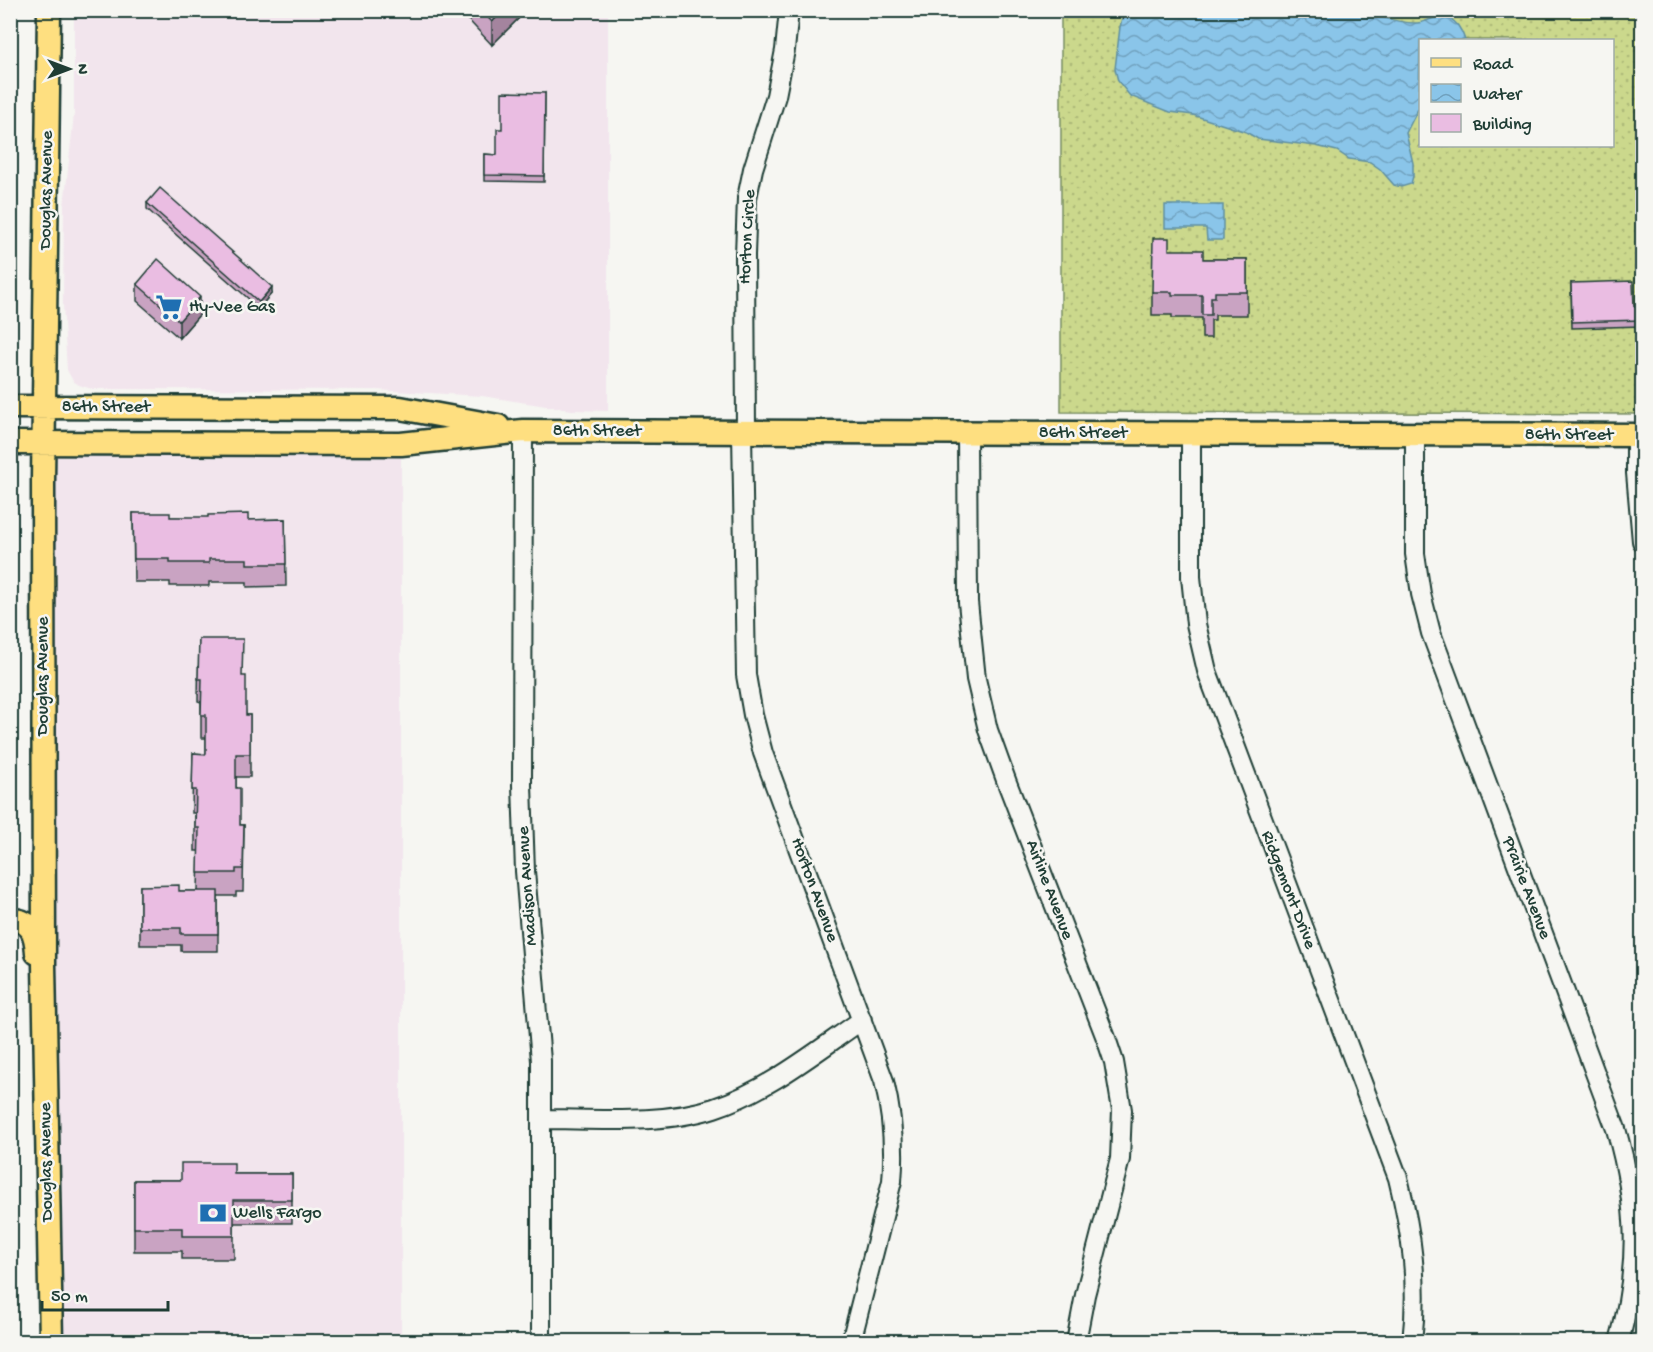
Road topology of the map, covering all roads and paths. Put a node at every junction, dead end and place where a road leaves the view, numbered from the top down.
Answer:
1 (50, 10) edge
2 (789, 10) edge
3 (10, 407) edge
4 (43, 407) junction
5 (523, 431) junction
6 (744, 432) junction
7 (967, 433) junction
8 (1191, 434) junction
9 (1414, 434) junction
10 (1640, 435) edge
11 (10, 443) edge
12 (43, 443) junction
13 (1642, 541) edge
14 (10, 920) edge
15 (862, 1020) junction
16 (45, 1037) junction
17 (541, 1119) junction
18 (51, 1341) edge
19 (541, 1341) edge
20 (851, 1341) edge
21 (1076, 1341) edge
22 (1412, 1341) edge
23 (1619, 1341) edge

1 - 4 main road, Douglas Avenue
2 - 6 street, Horton Circle
3 - 4 main road, 86th Street
4 - 5 main road, 86th Street
4 - 12 main road, Douglas Avenue
5 - 6 main road, 86th Street
5 - 12 main road, 86th Street
5 - 17 street, Madison Avenue
6 - 7 main road, 86th Street
6 - 15 street, Horton Avenue
7 - 8 main road, 86th Street
7 - 21 street, Airline Avenue
8 - 9 main road, 86th Street
8 - 22 street, Ridgemont Drive
9 - 10 main road, 86th Street
9 - 23 street, Prairie Avenue
10 - 13 street
11 - 12 main road, 86th Street
12 - 16 main road, Douglas Avenue
14 - 16 main road
15 - 17 street
15 - 20 street, Horton Avenue
16 - 18 main road, Douglas Avenue
17 - 19 street, Madison Avenue

